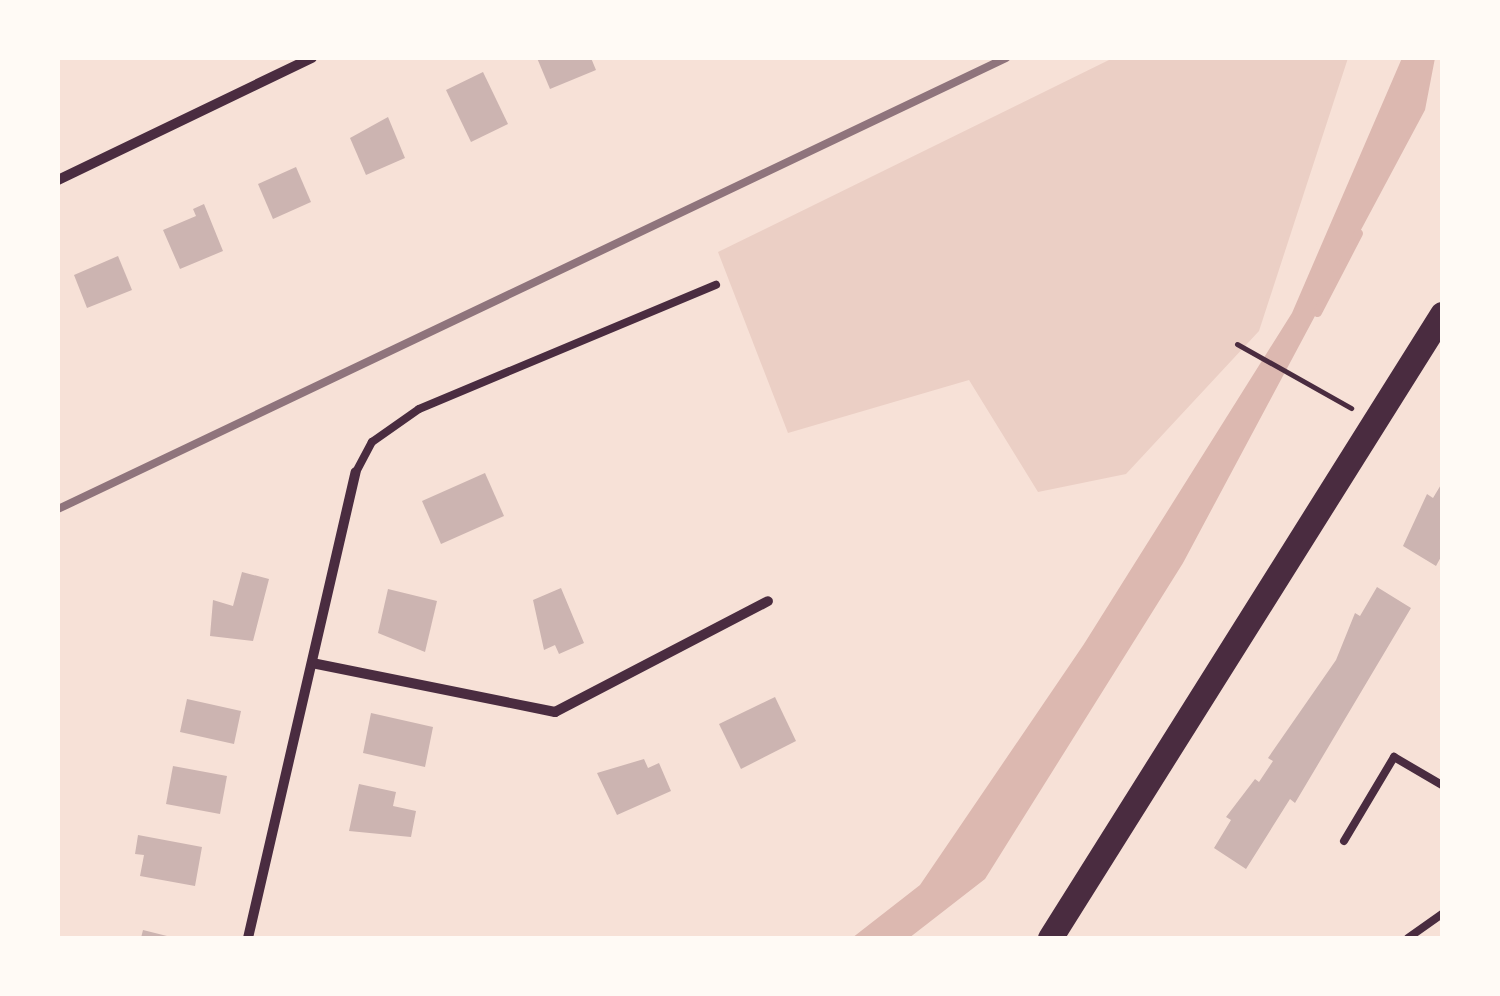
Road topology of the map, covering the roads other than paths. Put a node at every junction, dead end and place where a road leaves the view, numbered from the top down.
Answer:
1 (312, 58) edge
2 (58, 180) edge
3 (716, 285) dead end
4 (1442, 314) edge
5 (356, 472) joint
6 (768, 601) dead end
7 (312, 663) junction
8 (1442, 786) edge
9 (1344, 841) dead end
10 (1442, 914) edge
11 (248, 938) edge
12 (1050, 938) edge
13 (1408, 938) edge

1 - 2 street
3 - 5 lane
4 - 12 main road
5 - 7 street
6 - 7 street
7 - 11 street
8 - 9 lane
10 - 13 lane

